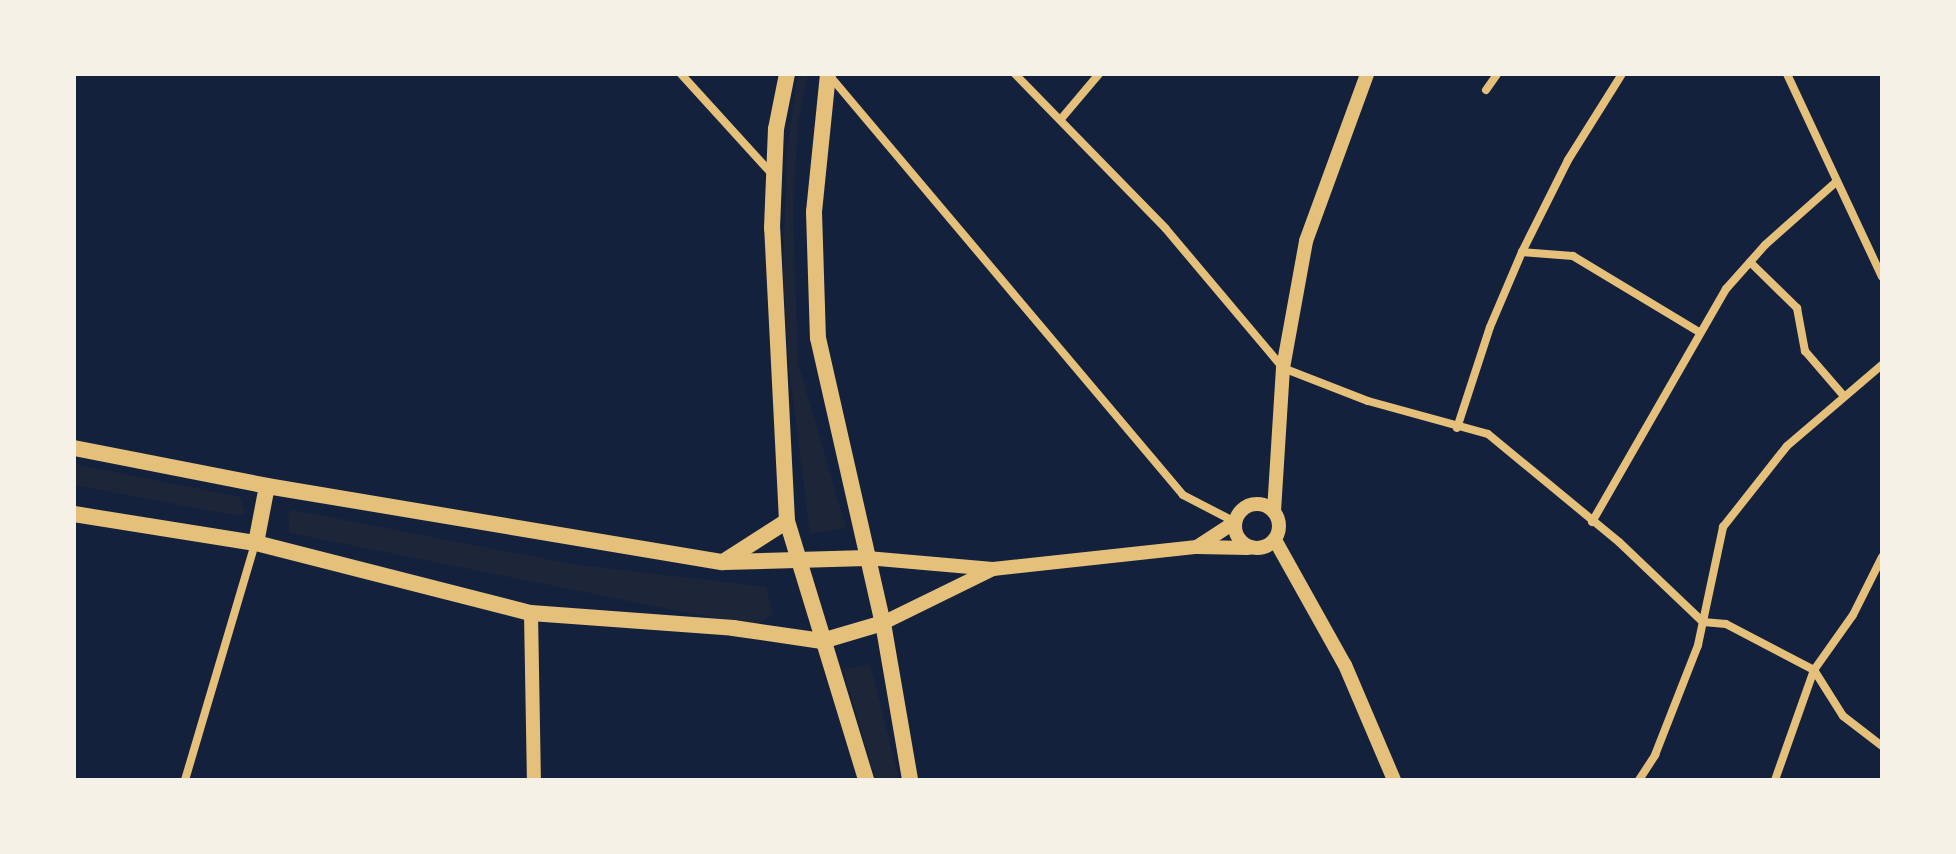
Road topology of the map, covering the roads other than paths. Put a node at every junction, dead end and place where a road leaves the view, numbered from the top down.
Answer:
1 (681, 74) edge
2 (787, 74) edge
3 (828, 74) edge
4 (1015, 74) edge
5 (1099, 74) edge
6 (1367, 74) edge
7 (1497, 74) edge
8 (1622, 74) edge
9 (1787, 74) edge
10 (1486, 90) dead end
11 (1061, 119) junction
12 (772, 174) junction
13 (1836, 182) junction
14 (1522, 252) junction
15 (1750, 262) junction
16 (1882, 277) edge
17 (1699, 332) junction
18 (1882, 365) edge
19 (1283, 368) junction
20 (1843, 395) junction
21 (1457, 428) junction
22 (74, 448) edge
23 (267, 486) junction
24 (1274, 511) junction
25 (74, 514) edge
26 (787, 521) junction
27 (1235, 522) junction
28 (1592, 522) junction
29 (1275, 540) junction
30 (256, 543) junction
31 (1197, 547) junction
32 (1248, 548) junction
33 (1882, 557) edge
34 (867, 558) junction
35 (799, 560) junction
36 (723, 562) junction
37 (993, 569) junction
38 (531, 613) junction
39 (1703, 622) junction
40 (883, 623) junction
41 (822, 641) junction
42 (1814, 670) junction
43 (1882, 746) edge
44 (185, 780) edge
45 (534, 780) edge
46 (866, 780) edge
47 (910, 780) edge
48 (1394, 780) edge
49 (1639, 780) edge
50 (1775, 780) edge

1 - 12 street
2 - 12 main road
3 - 27 street
3 - 34 main road
4 - 11 street
5 - 11 street
6 - 19 street
7 - 10 street
8 - 14 street
9 - 13 street
11 - 19 street
12 - 26 main road
13 - 15 street
13 - 16 street
14 - 17 street
14 - 21 street
15 - 17 street
15 - 20 street
17 - 28 street
18 - 20 street
19 - 21 street
19 - 24 street
20 - 39 street
21 - 28 street
22 - 23 main road
23 - 30 main road
23 - 36 main road
24 - 27 street
24 - 29 street
25 - 30 main road
26 - 35 main road
26 - 36 main road
27 - 31 street
27 - 32 street
28 - 39 street
29 - 32 street
29 - 48 street
30 - 38 main road
30 - 44 street
31 - 32 street
31 - 37 street
33 - 42 street
34 - 35 main road
34 - 37 street
34 - 40 main road
35 - 36 main road
35 - 41 main road
37 - 40 street
38 - 41 main road
38 - 45 street
39 - 42 street
39 - 49 street
40 - 41 main road
40 - 47 main road
41 - 46 main road
42 - 43 street
42 - 50 street

